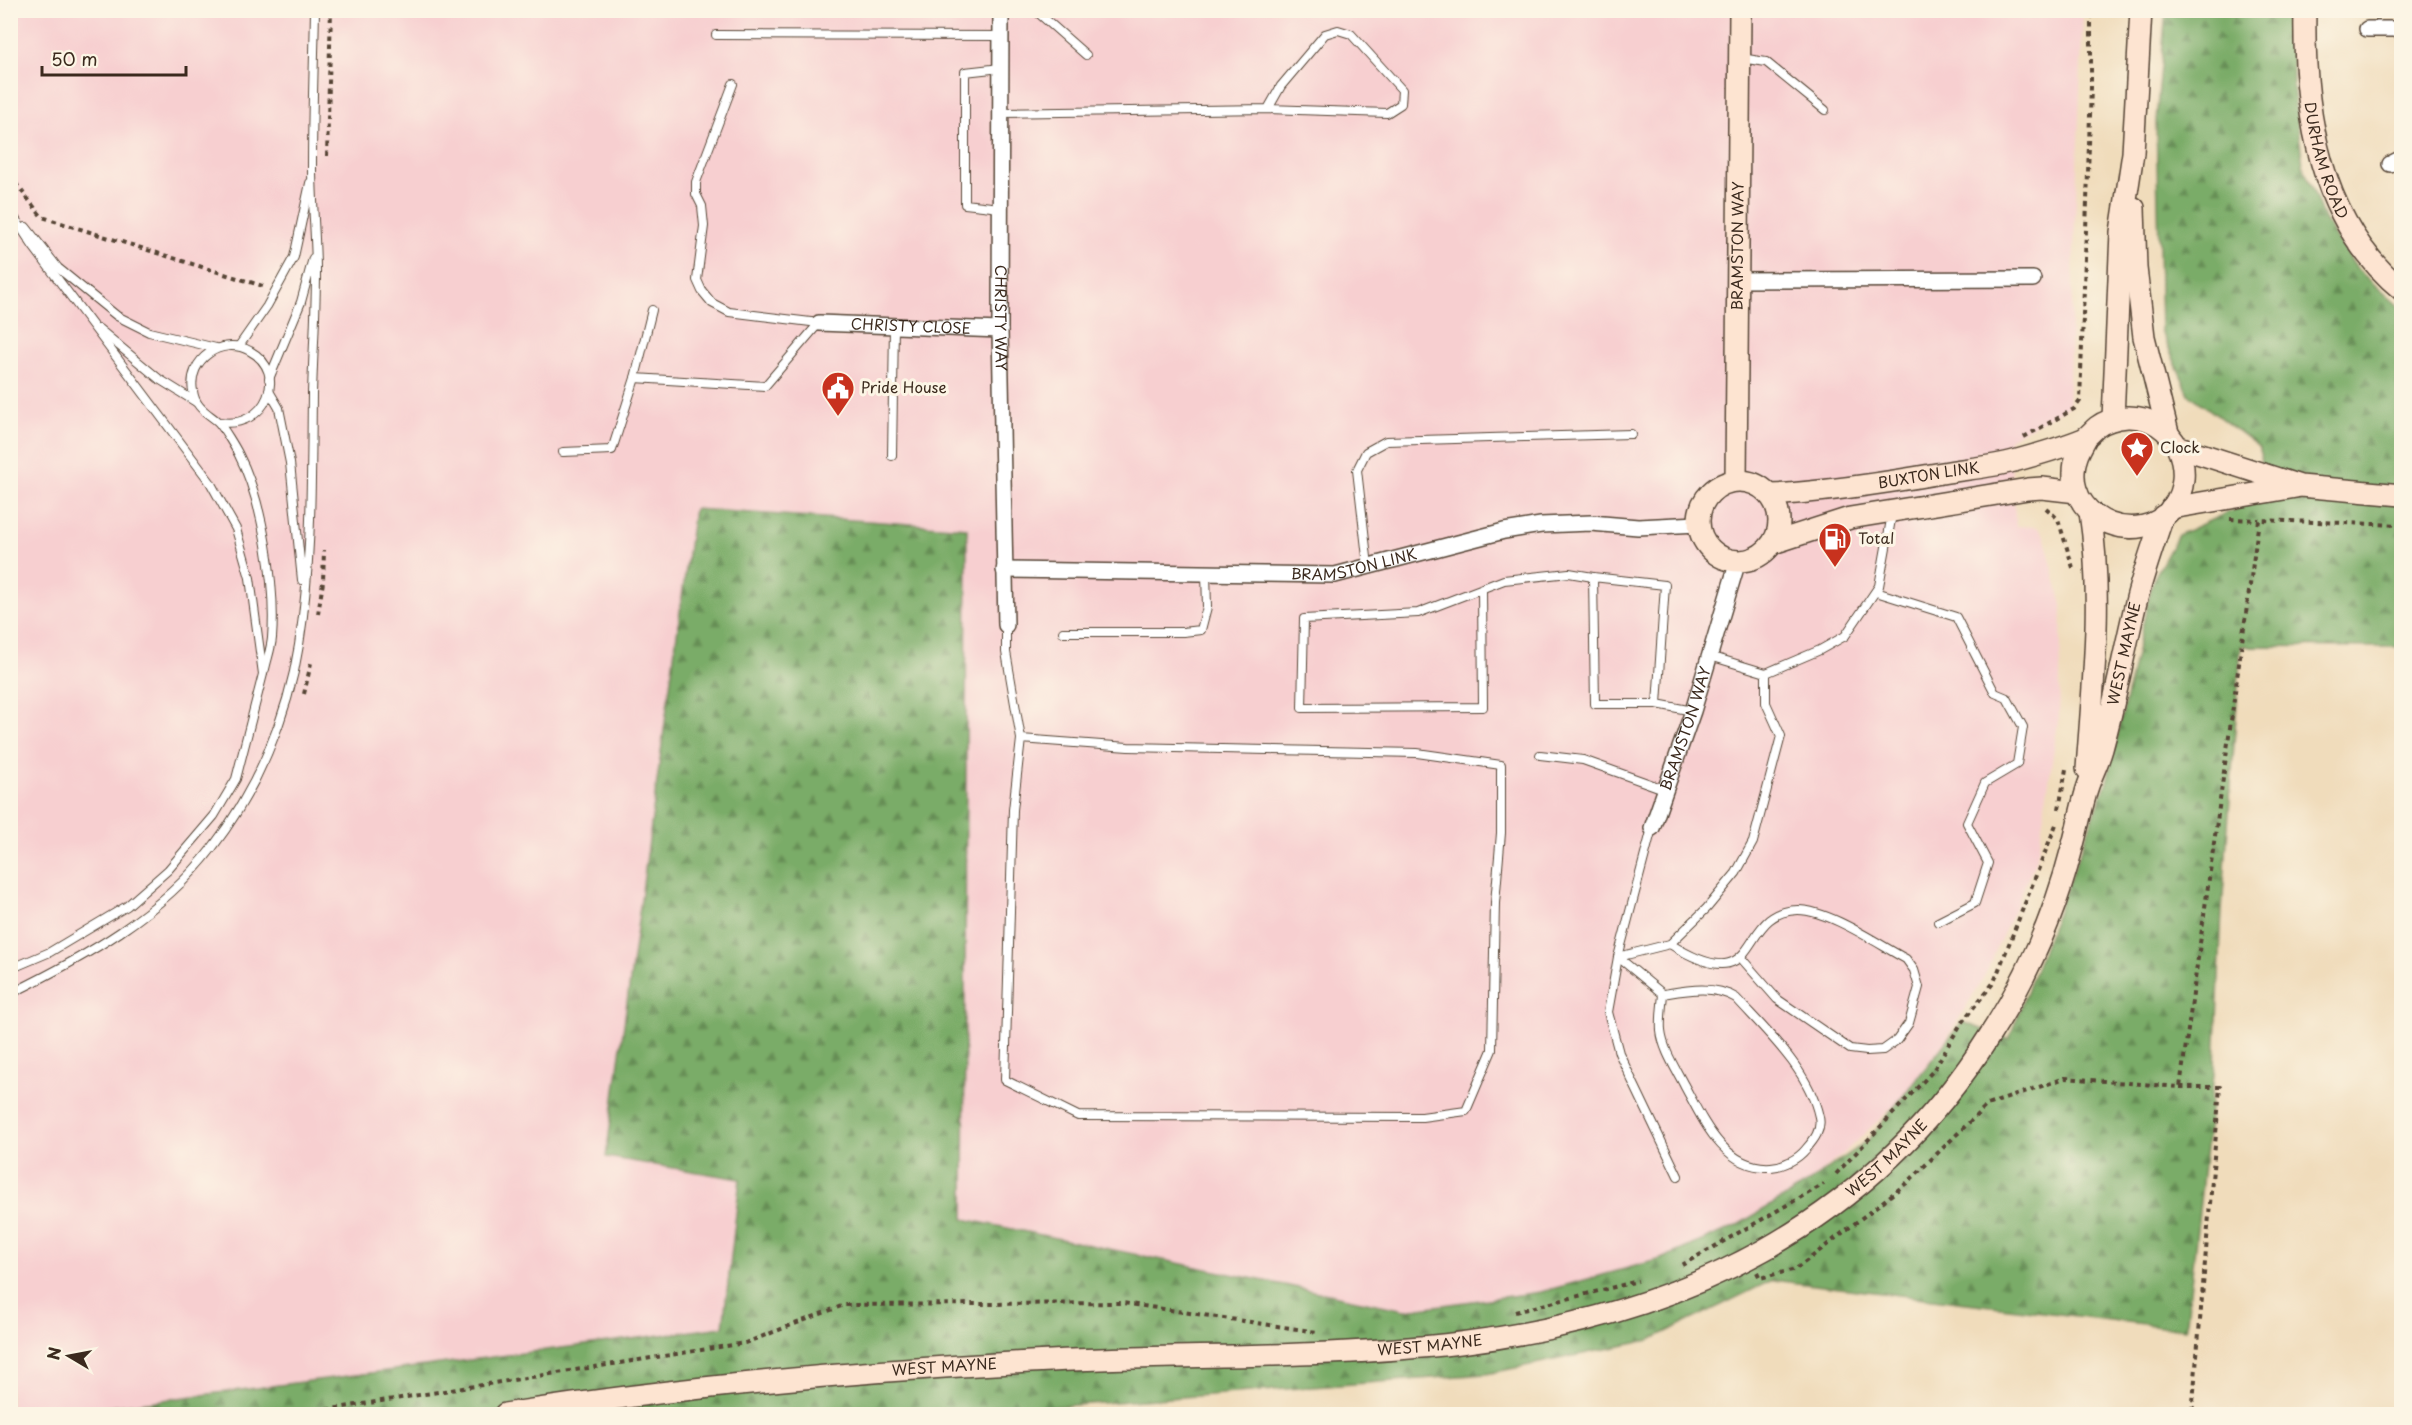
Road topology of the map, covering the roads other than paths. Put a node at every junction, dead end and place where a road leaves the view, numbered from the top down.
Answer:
1 (315, 10) edge
2 (1001, 10) edge
3 (1035, 10) edge
4 (1740, 10) edge
5 (2141, 10) edge
6 (2305, 10) edge
7 (2367, 29) dead end
8 (2402, 29) edge
9 (716, 34) dead end
10 (1000, 36) junction
11 (1086, 55) dead end
12 (1739, 58) junction
13 (1000, 68) junction
14 (733, 84) dead end
15 (1268, 109) junction
16 (1825, 110) dead end
17 (1000, 113) junction
18 (2133, 153) junction
19 (312, 170) junction
20 (1000, 208) junction
21 (10, 211) edge
22 (316, 248) junction
23 (2033, 279) dead end
24 (1738, 280) junction
25 (2402, 290) edge
26 (652, 310) dead end
27 (87, 318) junction
28 (819, 323) junction
29 (894, 326) junction
30 (1000, 330) junction
31 (238, 346) junction
32 (216, 348) junction
33 (635, 378) junction
34 (269, 380) junction
35 (269, 391) junction
36 (196, 402) junction
37 (2113, 419) junction
38 (219, 422) junction
39 (1631, 434) dead end
40 (2086, 438) junction
41 (2173, 440) junction
42 (563, 452) dead end
43 (892, 456) dead end
44 (1736, 480) junction
45 (2300, 486) junction
46 (2077, 492) junction
47 (1770, 495) junction
48 (2402, 495) edge
49 (1893, 512) junction
50 (2090, 512) junction
51 (2167, 512) junction
52 (1698, 524) junction
53 (1773, 543) junction
54 (1738, 561) junction
55 (1368, 566) junction
56 (1004, 570) junction
57 (1206, 573) junction
58 (1593, 577) junction
59 (1482, 588) junction
60 (1876, 592) junction
61 (304, 608) junction
62 (1006, 625) joint
63 (1063, 632) dead end
64 (1710, 656) junction
65 (1766, 673) junction
66 (263, 674) junction
67 (1657, 704) junction
68 (1694, 711) junction
69 (1021, 739) junction
70 (1540, 755) dead end
71 (1664, 789) junction
72 (2086, 790) junction
73 (1652, 828) joint
74 (1938, 922) dead end
75 (1670, 944) junction
76 (1617, 957) junction
77 (1741, 958) junction
78 (10, 969) edge
79 (10, 994) edge
80 (1663, 994) junction
81 (1678, 1176) dead end
82 (505, 1414) edge

1 - 19 lane
2 - 10 street, CHRISTY WAY
3 - 11 lane
4 - 12 main road, BRAMSTON WAY
5 - 18 main road
6 - 25 main road, DURHAM ROAD
7 - 8 street
9 - 10 lane
10 - 13 street, CHRISTY WAY
12 - 16 lane
12 - 24 main road, BRAMSTON WAY
13 - 17 street, CHRISTY WAY
13 - 20 lane
14 - 28 lane
15 - 15 lane
15 - 17 lane
17 - 20 street, CHRISTY WAY
18 - 37 main road
18 - 41 main road
19 - 22 lane
19 - 31 lane
20 - 30 street, CHRISTY WAY
21 - 27 lane
21 - 32 lane
22 - 34 lane
22 - 61 lane
23 - 24 street
24 - 44 main road, BRAMSTON WAY
26 - 33 lane
27 - 36 lane
27 - 66 lane
28 - 29 street, CHRISTY CLOSE
28 - 33 lane
29 - 30 street, CHRISTY CLOSE
29 - 43 lane
30 - 56 street, CHRISTY WAY
31 - 32 lane
31 - 34 lane
32 - 36 lane
33 - 42 lane
34 - 35 lane
35 - 38 lane
35 - 61 lane
36 - 38 lane
37 - 40 main road
37 - 41 main road
38 - 66 lane
39 - 55 lane
40 - 46 main road
40 - 47 main road, BUXTON LINK
41 - 45 main road
41 - 51 main road
44 - 47 main road
44 - 52 main road
45 - 48 main road
45 - 51 main road
46 - 49 main road, BUXTON LINK
46 - 50 main road
47 - 53 main road
49 - 53 main road, BUXTON LINK
49 - 60 lane
50 - 51 main road
50 - 72 main road, WEST MAYNE
51 - 72 main road, WEST MAYNE
52 - 54 main road
52 - 55 street, BRAMSTON LINK
53 - 54 main road
54 - 64 street, BRAMSTON WAY
55 - 57 street, BRAMSTON LINK
56 - 57 street, BRAMSTON LINK
56 - 62 street, CHRISTY WAY
57 - 63 lane
58 - 59 lane
58 - 67 lane
58 - 67 lane
59 - 59 lane
60 - 65 lane
60 - 74 lane
61 - 79 lane
62 - 69 lane
64 - 65 lane
64 - 68 street, BRAMSTON WAY
65 - 75 lane
66 - 78 lane
67 - 68 lane
68 - 71 street, BRAMSTON WAY
69 - 69 lane
70 - 71 lane
71 - 73 street, BRAMSTON WAY
72 - 82 main road, WEST MAYNE
73 - 76 lane
75 - 76 lane
75 - 77 lane
76 - 80 lane
76 - 81 lane
77 - 77 lane
80 - 80 lane

